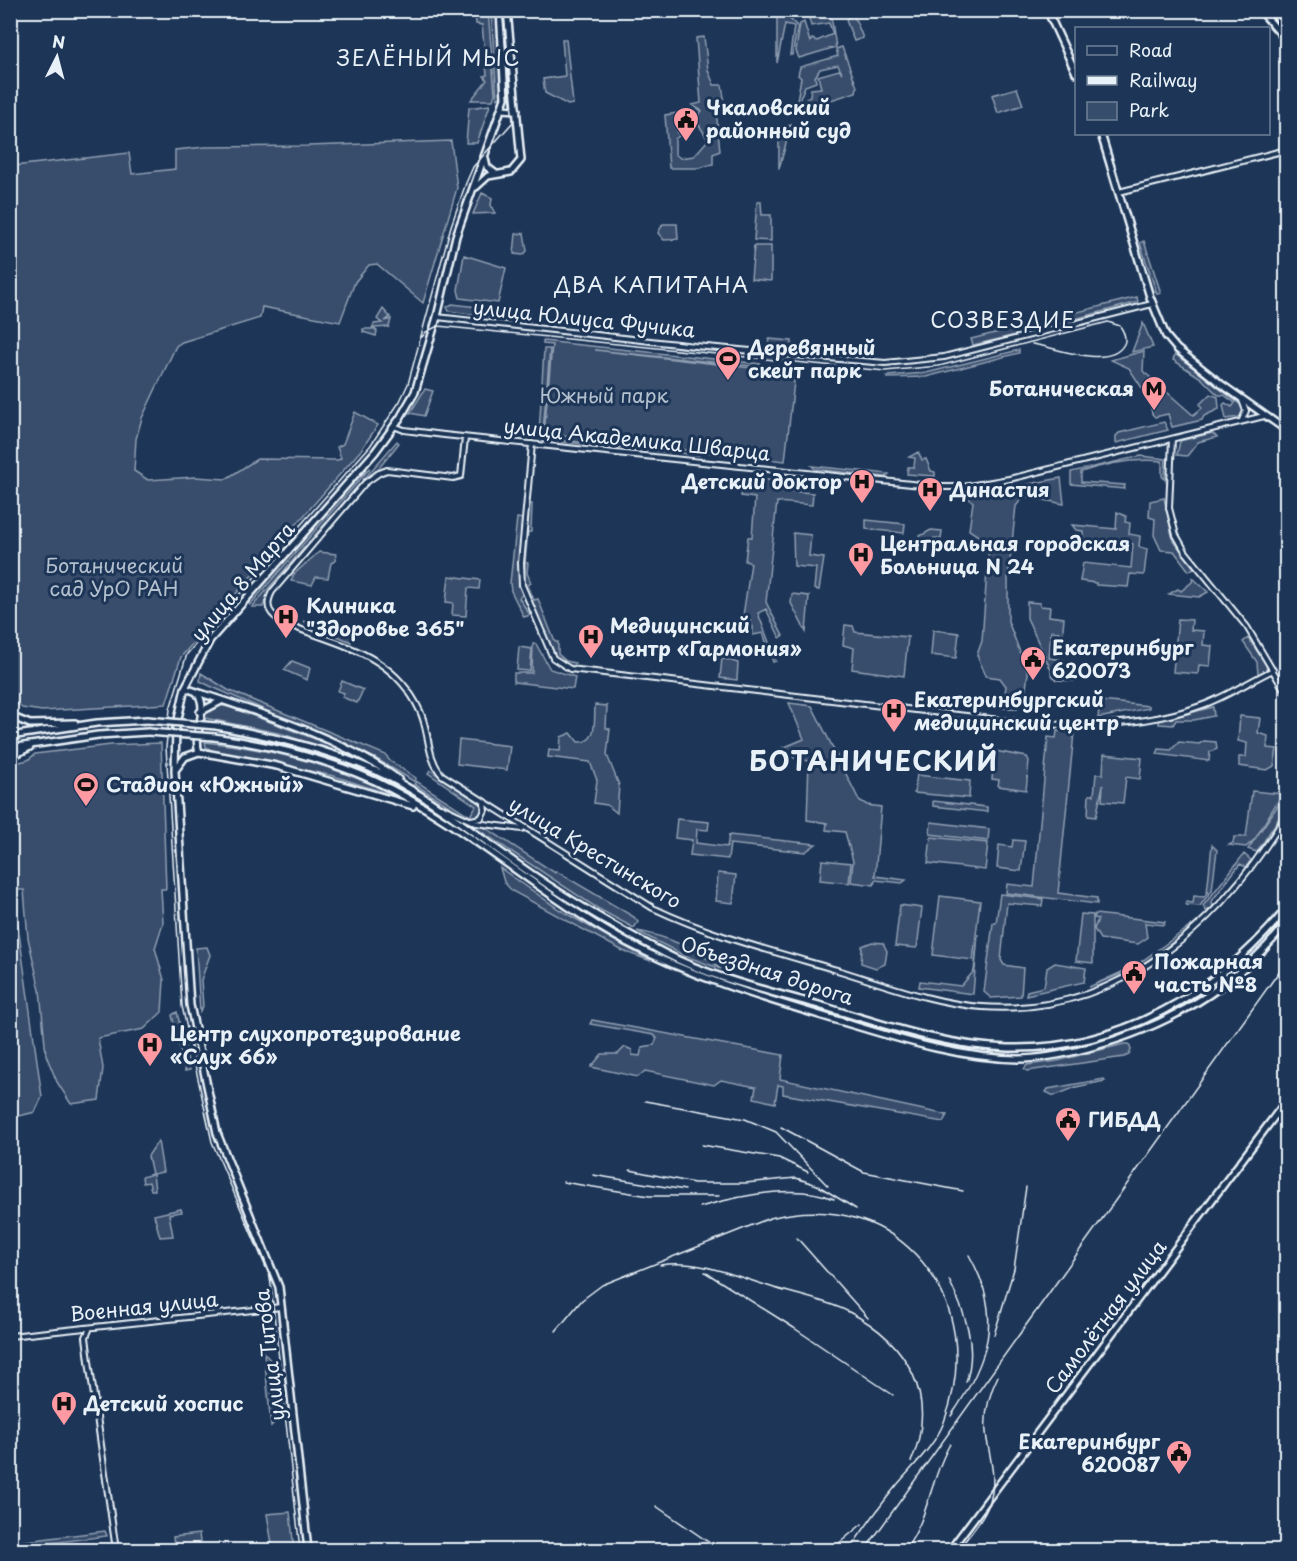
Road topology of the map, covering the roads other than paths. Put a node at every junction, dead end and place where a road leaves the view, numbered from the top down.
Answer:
1 (500, 10) edge
2 (507, 10) edge
3 (1047, 10) edge
4 (1260, 10) edge
5 (1271, 10) edge
6 (1287, 27) edge
7 (1287, 40) edge
8 (1075, 69) edge
9 (501, 109) junction
10 (517, 110) junction
11 (1101, 135) edge
12 (1287, 150) edge
13 (485, 157) junction
14 (500, 175) junction
15 (1118, 192) junction
16 (469, 199) junction
17 (1152, 304) junction
18 (437, 317) junction
19 (1241, 399) junction
20 (1264, 416) junction
21 (1239, 423) junction
22 (394, 426) junction
23 (1287, 430) edge
24 (465, 438) junction
25 (1172, 439) junction
26 (532, 444) junction
27 (1273, 670) junction
28 (185, 688) junction
29 (196, 692) junction
30 (1287, 693) edge
31 (222, 700) junction
32 (200, 713) junction
33 (10, 716) edge
34 (97, 723) junction
35 (10, 736) edge
36 (37, 743) junction
37 (10, 748) edge
38 (199, 752) junction
39 (10, 757) edge
40 (175, 771) junction
41 (417, 792) junction
42 (481, 801) junction
43 (433, 803) junction
44 (429, 812) junction
45 (1287, 815) edge
46 (468, 820) junction
47 (526, 830) junction
48 (1287, 909) edge
49 (1287, 924) edge
50 (209, 1095) joint
51 (1287, 1101) edge
52 (281, 1307) junction
53 (89, 1329) junction
54 (10, 1336) edge
55 (116, 1551) edge
56 (308, 1551) edge
57 (950, 1551) edge

1 - 9 main road, улица 8 Марта
2 - 10 main road, улица 8 Марта
3 - 8 main road
4 - 7 main road
5 - 6 main road
9 - 10 main road
9 - 13 main road, улица 8 Марта
10 - 14 main road, улица 8 Марта
11 - 15 main road
12 - 15 street
13 - 14 main road
13 - 16 main road, улица 8 Марта
14 - 16 main road, улица 8 Марта
15 - 17 main road
16 - 18 main road, улица 8 Марта
17 - 18 street, улица Юлиуса Фучика
17 - 19 main road
18 - 22 main road, улица 8 Марта
19 - 20 main road
19 - 21 street
20 - 21 street, улица Академика Шварца
20 - 23 main road
21 - 25 street, улица Академика Шварца
22 - 24 street, улица Академика Шварца
22 - 28 main road, улица 8 Марта
24 - 26 street, улица Академика Шварца
24 - 42 street, улица Крестинского
25 - 26 street, улица Академика Шварца
25 - 27 street
26 - 27 street
27 - 30 street
28 - 29 main road
28 - 40 main road, улица 8 Марта
29 - 31 main road
29 - 32 main road
31 - 32 main road
31 - 41 main road
32 - 38 main road
33 - 34 main road
34 - 35 main road
34 - 41 main road, Объездная дорога, bridge
36 - 37 main road
36 - 39 main road
36 - 44 main road, Объездная дорога, bridge
38 - 40 main road
38 - 44 main road
40 - 50 main road, улица 8 Марта
41 - 43 main road, Объездная дорога
42 - 46 street
42 - 47 street, улица Крестинского
43 - 46 street
43 - 48 main road, Объездная дорога
44 - 49 main road, Объездная дорога
45 - 47 street, улица Крестинского
46 - 47 street
50 - 52 main road, улица Титова
51 - 57 main road, Самолётная улица
52 - 53 street, Военная улица
52 - 56 main road, улица Титова
53 - 54 street, Военная улица
53 - 55 street

